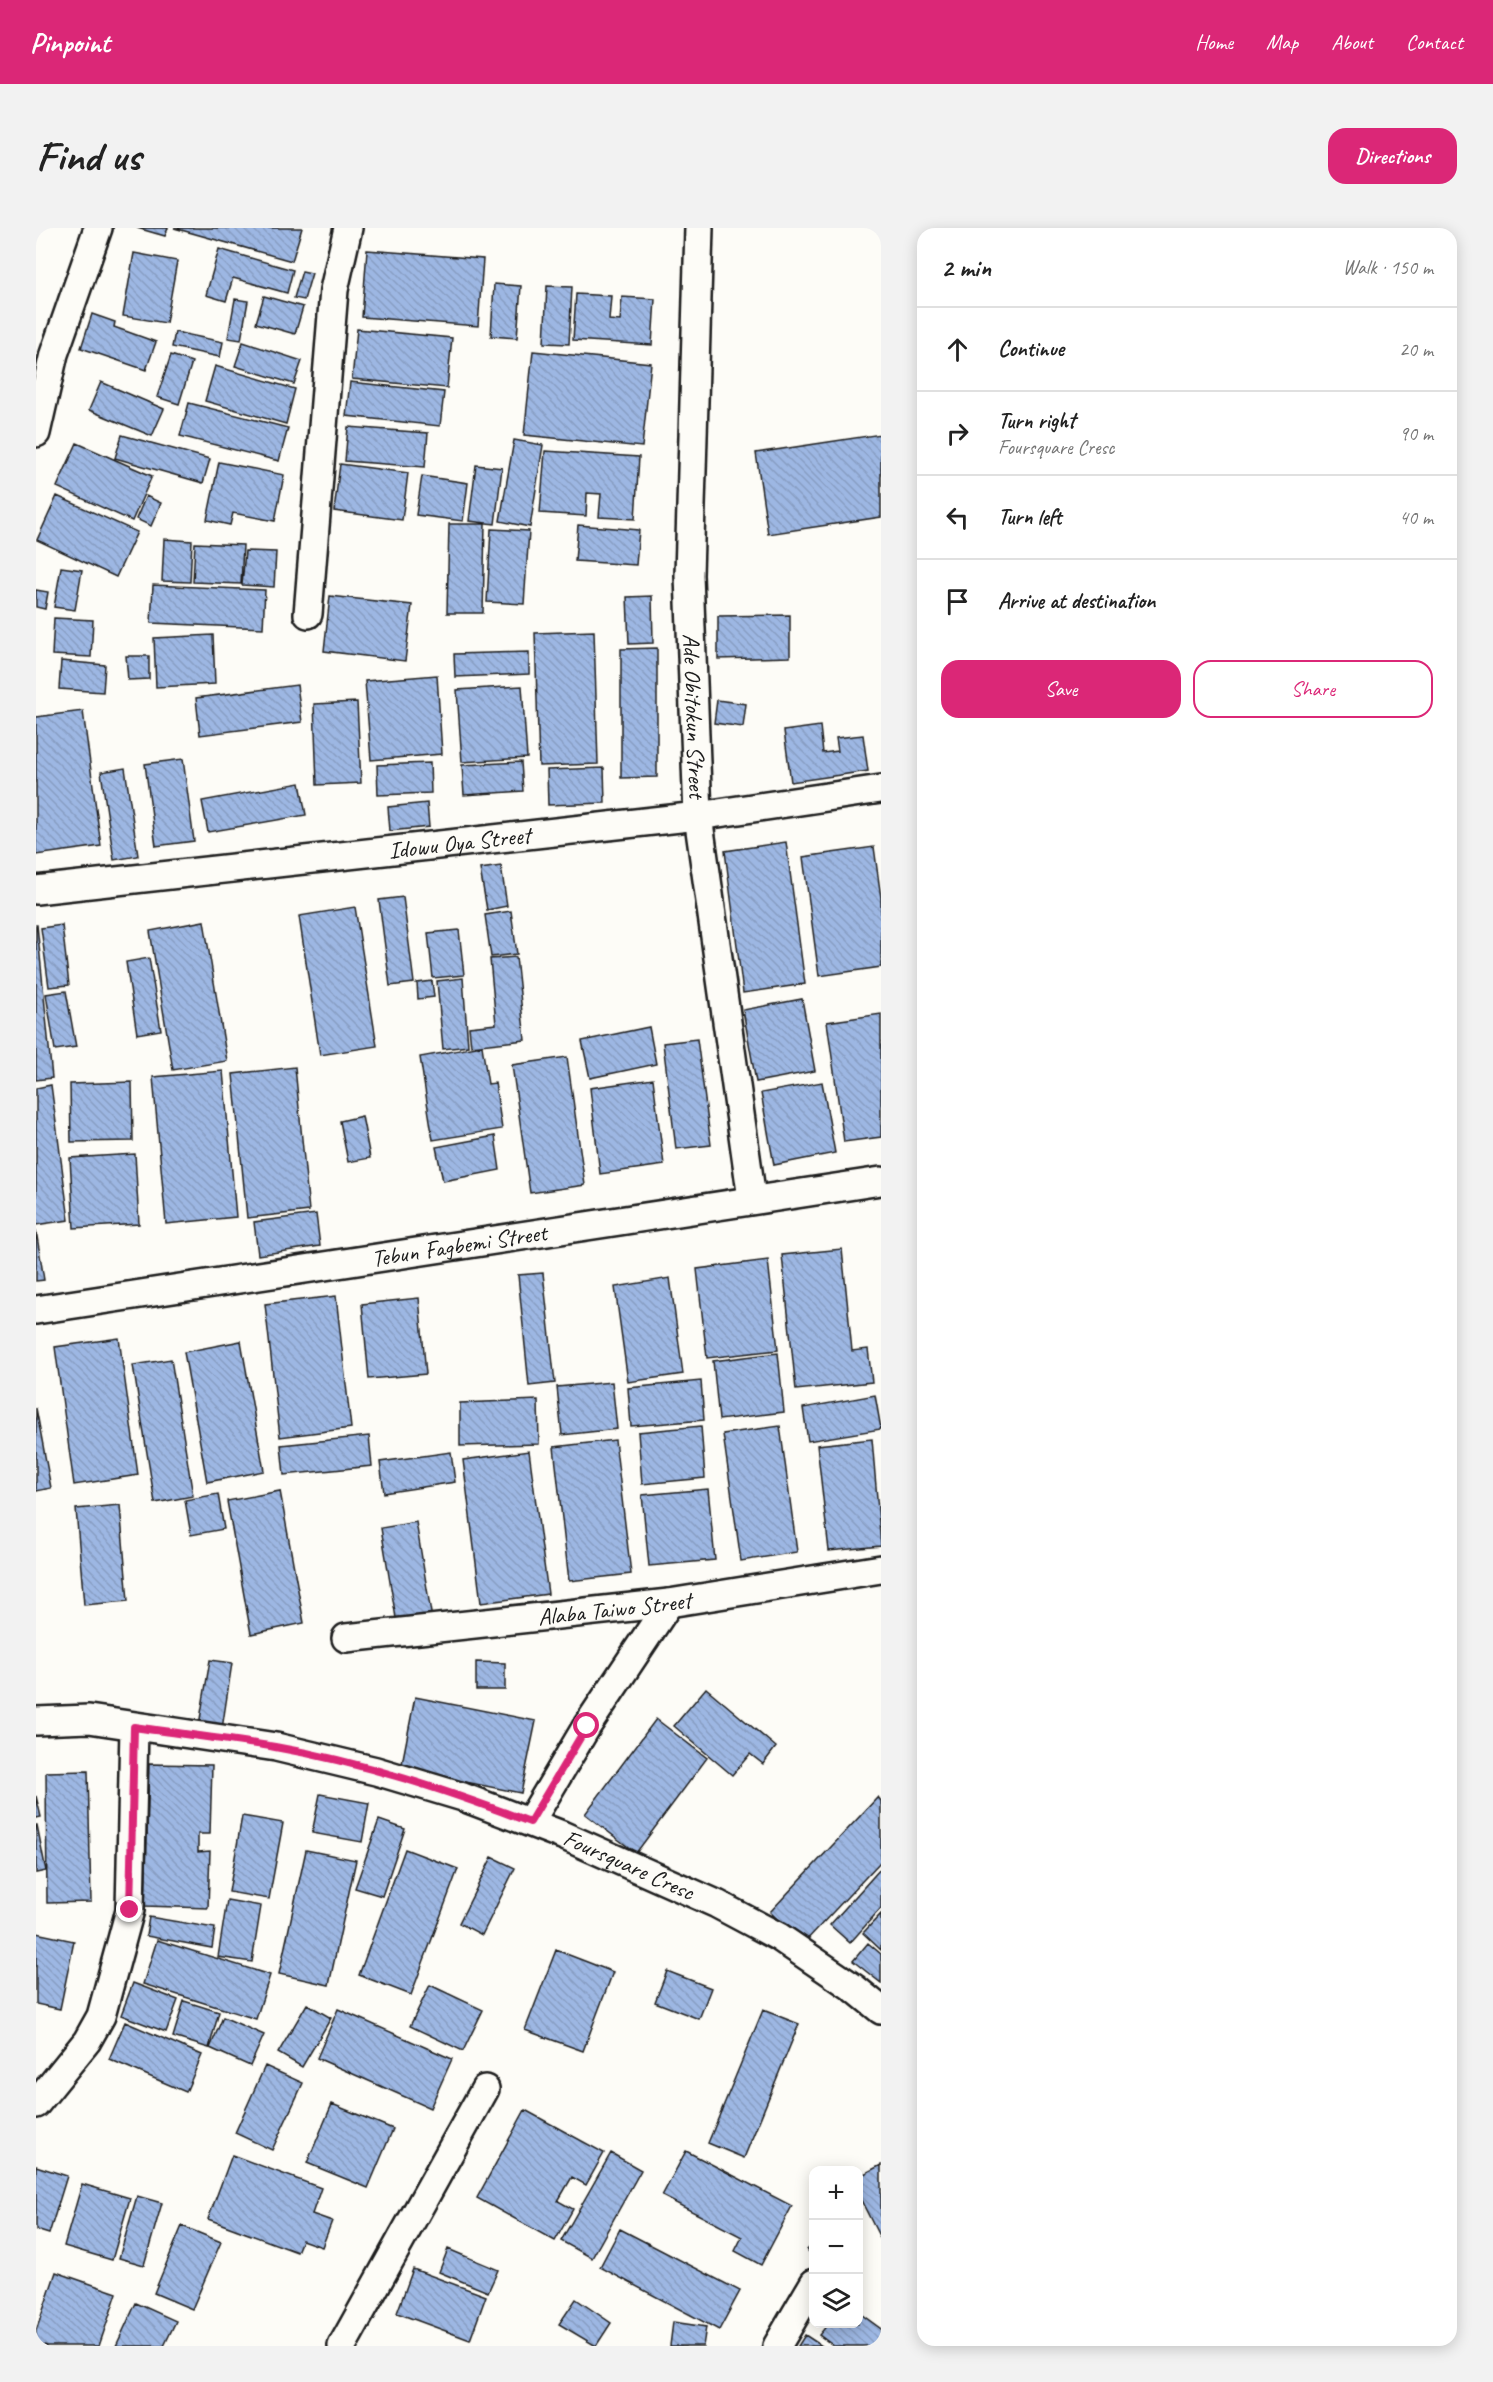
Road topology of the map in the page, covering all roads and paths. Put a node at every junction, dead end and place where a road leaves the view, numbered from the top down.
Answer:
1 (98, 228) edge
2 (348, 228) edge
3 (699, 228) edge
4 (36, 433) edge
5 (308, 615) dead end
6 (881, 789) edge
7 (698, 816) junction
8 (36, 890) edge
9 (881, 1181) edge
10 (752, 1199) junction
11 (36, 1310) edge
12 (881, 1569) edge
13 (669, 1603) junction
14 (346, 1638) dead end
15 (36, 1720) edge
16 (134, 1727) junction
17 (530, 1822) junction
18 (881, 2010) edge
19 (485, 2089) dead end
20 (36, 2104) edge
21 (809, 2290) edge
22 (342, 2346) edge
23 (777, 2346) edge

1 - 4 street
2 - 5 street
3 - 7 street, Ade Obitokun Street
6 - 7 street, Idowu Oya Street
7 - 8 street, Idowu Oya Street
7 - 10 street, Ade Obitokun Street
9 - 10 street, Tebun Fagbemi Street
10 - 11 street, Tebun Fagbemi Street
12 - 13 street, Alaba Taiwo Street
13 - 14 street, Alaba Taiwo Street
13 - 17 street
15 - 16 street, Foursquare Cresc
16 - 17 street, Foursquare Cresc
16 - 20 street
17 - 18 street, Foursquare Cresc
19 - 22 street
21 - 23 street

